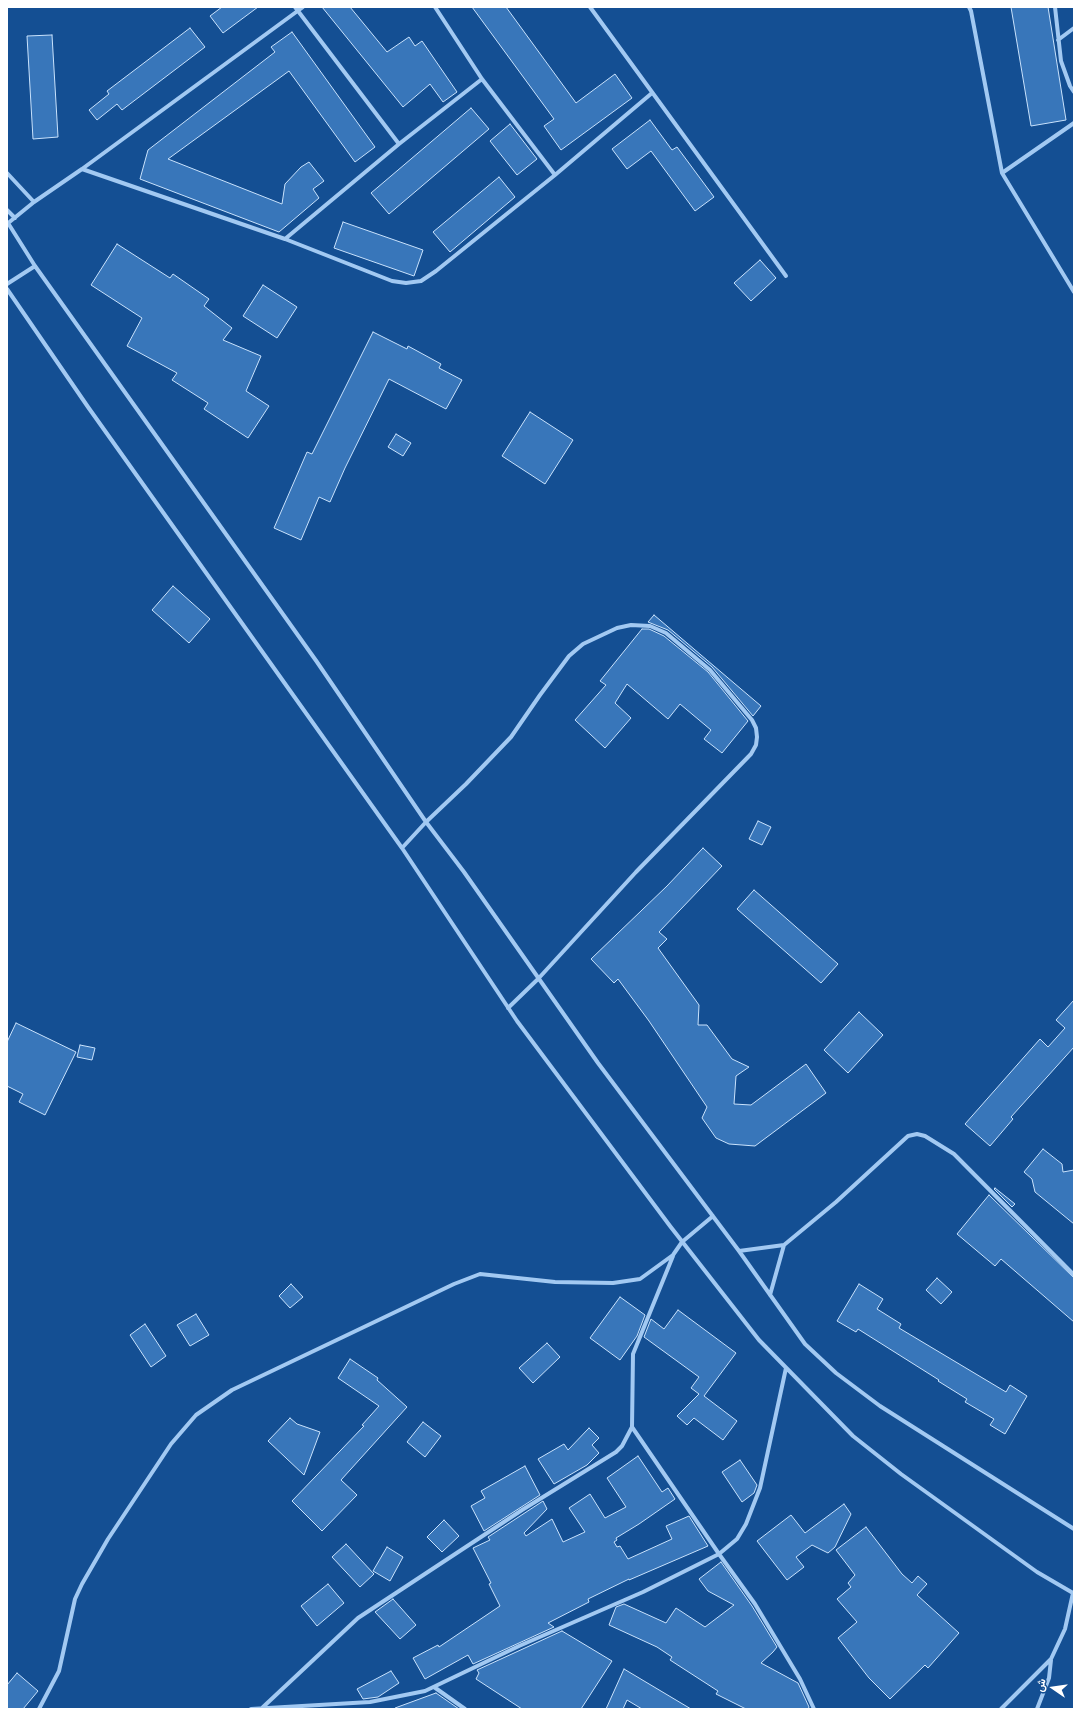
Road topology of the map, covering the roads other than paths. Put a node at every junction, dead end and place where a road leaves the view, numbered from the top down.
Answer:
1 (303, 7) edge
2 (435, 7) edge
3 (590, 7) edge
4 (1055, 7) edge
5 (970, 8) edge
6 (296, 9) edge
7 (1074, 28) edge
8 (1058, 40) junction
9 (482, 79) junction
10 (652, 92) junction
11 (1074, 92) edge
12 (1074, 123) edge
13 (399, 144) junction
14 (82, 170) junction
15 (7, 173) edge
16 (1002, 173) junction
17 (555, 175) junction
18 (34, 202) junction
19 (7, 210) edge
20 (15, 218) junction
21 (8, 224) edge
22 (285, 239) junction
23 (35, 266) junction
24 (786, 276) dead end
25 (1074, 281) edge
26 (7, 284) edge
27 (1069, 285) junction
28 (7, 289) edge
29 (1074, 292) edge
30 (426, 822) junction
31 (402, 848) junction
32 (538, 979) junction
33 (508, 1008) junction
34 (713, 1216) junction
35 (682, 1242) junction
36 (784, 1245) junction
37 (739, 1251) junction
38 (673, 1255) junction
39 (1074, 1275) edge
40 (770, 1295) junction
41 (786, 1368) junction
42 (632, 1427) junction
43 (1074, 1529) edge
44 (719, 1554) junction
45 (1073, 1593) edge
46 (1051, 1659) junction
47 (434, 1687) junction
48 (39, 1709) edge
49 (251, 1709) edge
50 (262, 1709) edge
51 (465, 1709) edge
52 (814, 1709) edge
53 (1001, 1709) edge
54 (1037, 1709) edge

1 - 6 street
2 - 9 street
3 - 10 street
4 - 8 street
5 - 16 street
6 - 13 street
6 - 14 street
7 - 8 street
8 - 11 street
9 - 13 street
9 - 17 street
10 - 17 street
10 - 24 street
12 - 16 street
13 - 22 street
14 - 18 street
14 - 22 street
15 - 18 street
16 - 27 street
17 - 22 street
18 - 20 street
19 - 20 street
20 - 21 street
21 - 23 street
23 - 26 street
23 - 30 street
25 - 27 street
27 - 29 street
28 - 31 street
30 - 31 street
30 - 32 street
30 - 32 street
31 - 33 street
32 - 33 street
32 - 34 street
33 - 35 street
34 - 35 street
34 - 37 street
35 - 38 street
35 - 41 street
36 - 37 street
36 - 39 street
36 - 40 street
37 - 40 street
38 - 42 street
38 - 48 street
40 - 43 street
41 - 44 street
41 - 45 street
42 - 44 street
42 - 50 street
44 - 47 street
44 - 52 street
45 - 46 street
46 - 53 street
46 - 54 street
47 - 50 street
47 - 51 street
49 - 50 street

